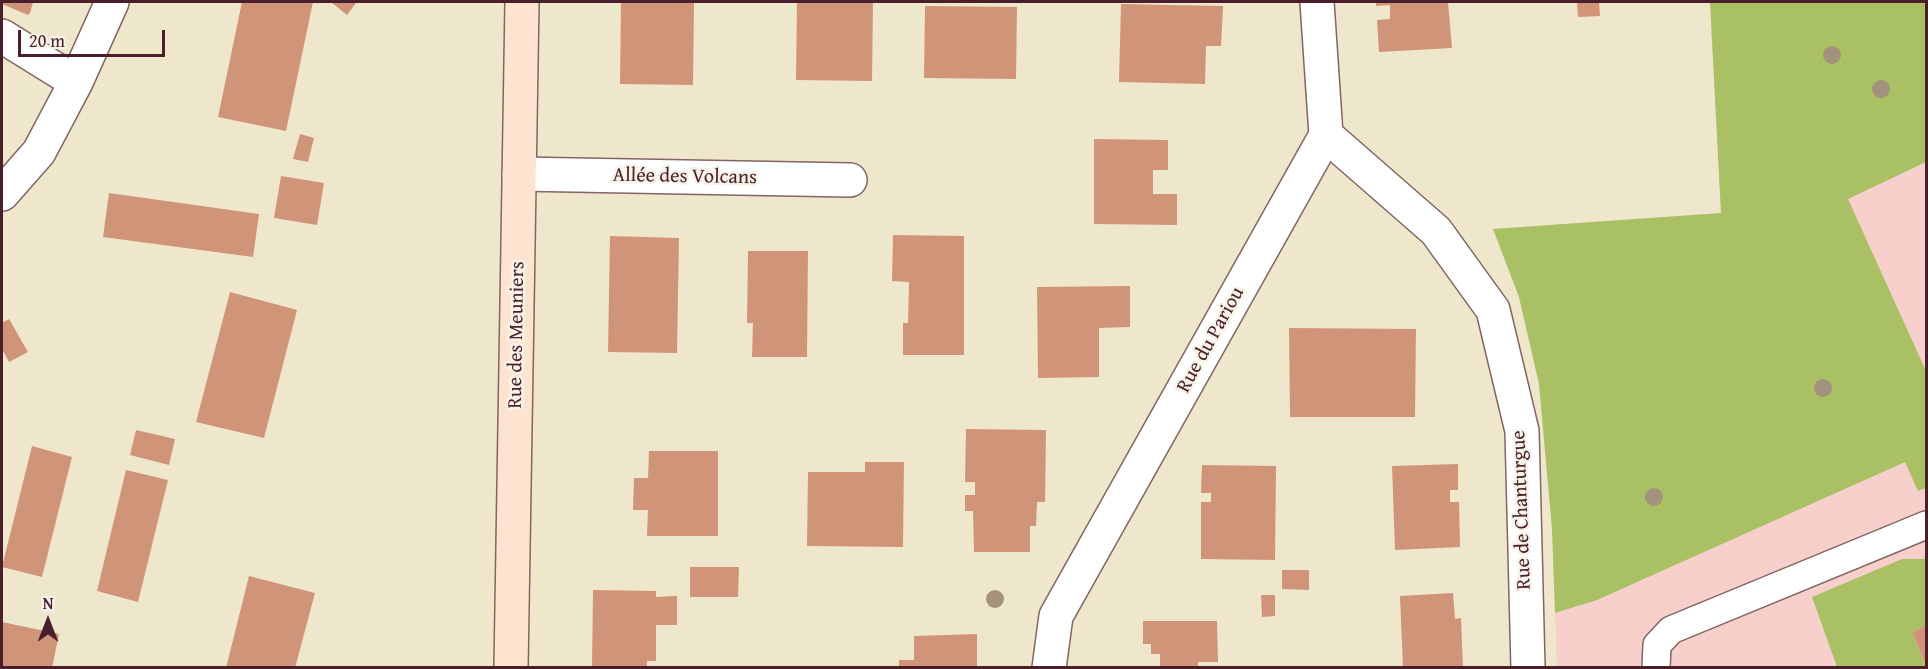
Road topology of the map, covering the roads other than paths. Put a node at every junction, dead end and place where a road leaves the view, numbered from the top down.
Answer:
1 (112, 2) edge
2 (522, 2) edge
3 (1317, 2) edge
4 (2, 36) edge
5 (76, 82) junction
6 (1326, 135) junction
7 (519, 174) junction
8 (850, 180) dead end
9 (2, 194) edge
10 (1926, 525) edge
11 (511, 668) edge
12 (1050, 668) edge
13 (1528, 668) edge
14 (1656, 668) edge

1 - 5 street
2 - 7 main road, Rue des Meuniers
3 - 6 street
4 - 5 street
5 - 9 street
6 - 12 street, Rue du Pariou
6 - 13 street, Rue de Chanturgue
7 - 8 street, Allée des Volcans
7 - 11 main road, Rue des Meuniers
10 - 14 lane

